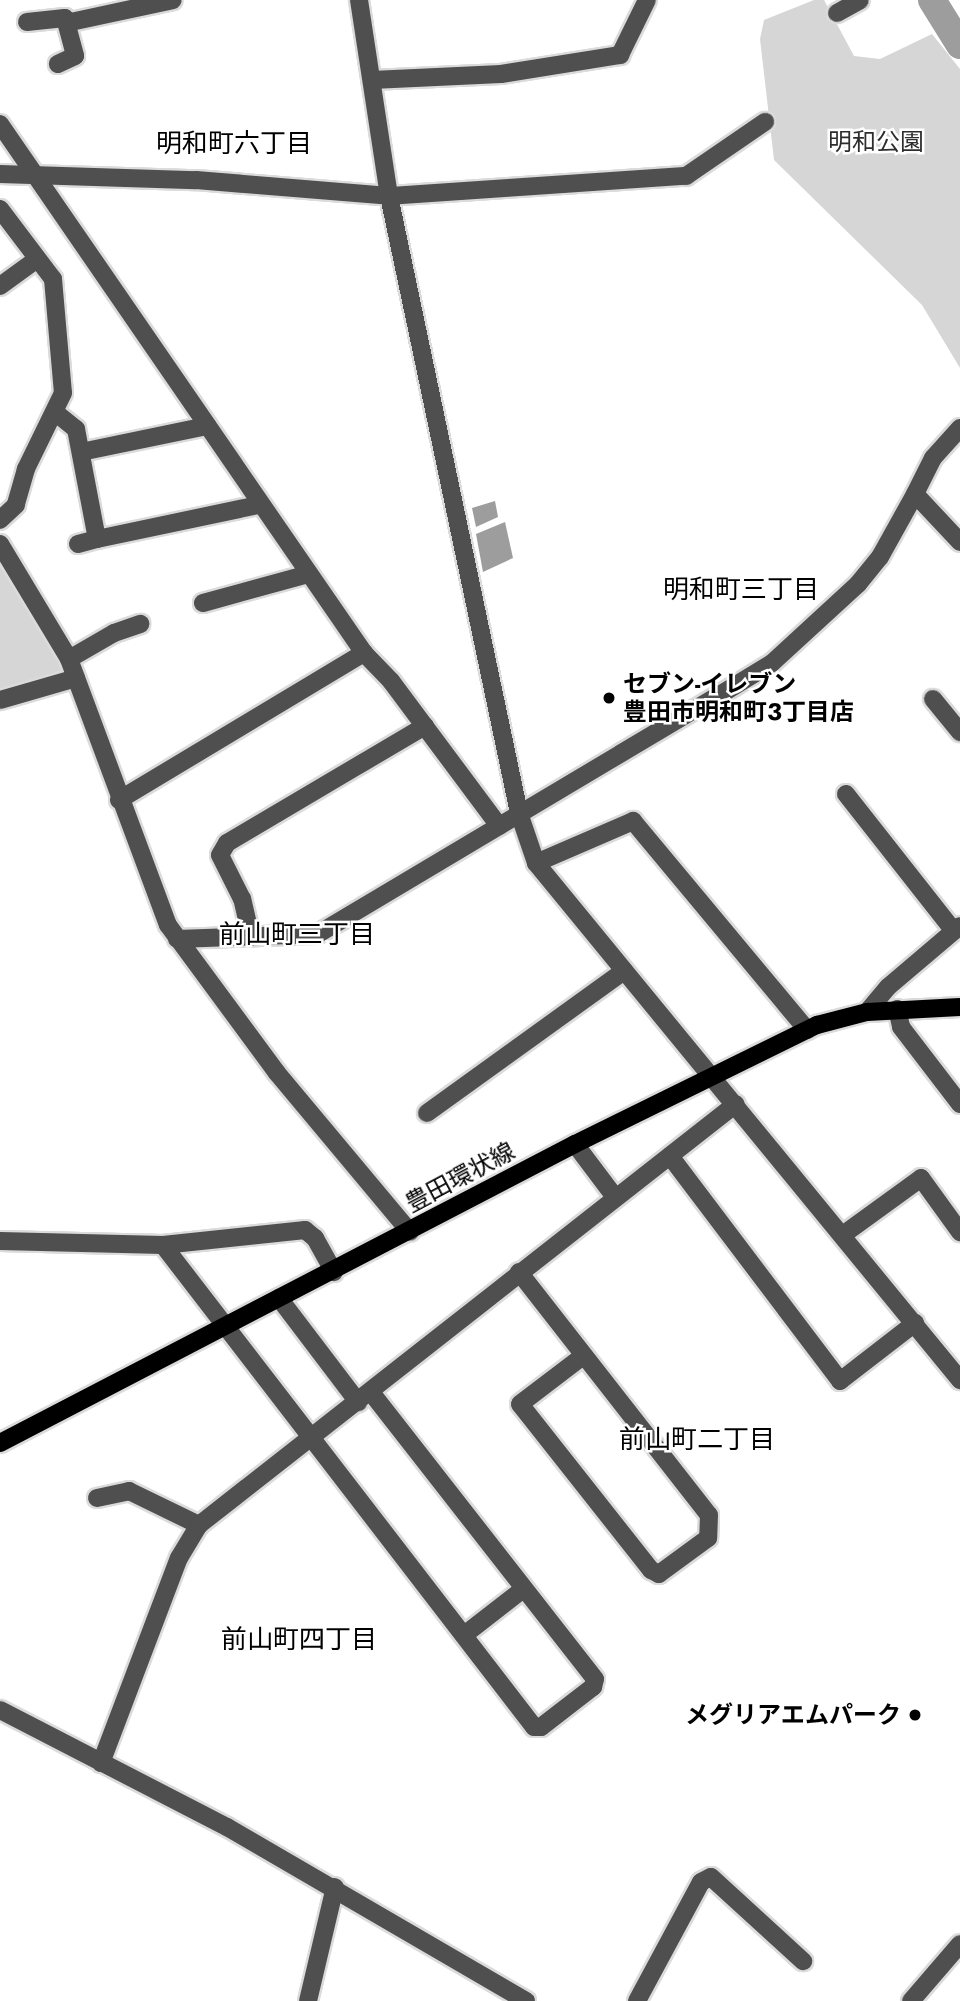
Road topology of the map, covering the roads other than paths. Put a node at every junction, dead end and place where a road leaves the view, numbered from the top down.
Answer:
1 (173, 0) edge
2 (359, 0) edge
3 (365, 0) edge
4 (648, 0) edge
5 (860, 0) edge
6 (837, 13) dead end
7 (27, 22) dead end
8 (66, 23) junction
9 (58, 64) dead end
10 (372, 80) junction
11 (765, 122) dead end
12 (0, 124) edge
13 (0, 174) edge
14 (39, 175) junction
15 (389, 196) junction
16 (0, 209) edge
17 (37, 259) junction
18 (0, 286) edge
19 (56, 413) junction
20 (207, 426) junction
21 (960, 428) edge
22 (80, 453) junction
23 (915, 494) junction
24 (258, 505) junction
25 (0, 520) edge
26 (97, 539) junction
27 (960, 542) edge
28 (0, 544) edge
29 (78, 544) dead end
30 (308, 574) junction
31 (203, 603) dead end
32 (140, 624) dead end
33 (363, 653) junction
34 (69, 659) junction
35 (76, 678) junction
36 (933, 699) dead end
37 (0, 700) edge
38 (425, 726) junction
39 (960, 732) edge
40 (846, 794) dead end
41 (119, 800) junction
42 (519, 813) junction
43 (499, 826) junction
44 (536, 863) junction
45 (957, 929) edge
46 (251, 937) junction
47 (177, 939) junction
48 (624, 971) junction
49 (960, 1007) edge
50 (897, 1009) junction
51 (866, 1012) junction
52 (807, 1030) junction
53 (712, 1075) junction
54 (736, 1104) junction
55 (960, 1104) edge
56 (427, 1113) dead end
57 (575, 1144) junction
58 (670, 1156) junction
59 (615, 1197) junction
60 (410, 1232) junction
61 (960, 1232) edge
62 (844, 1234) junction
63 (0, 1241) edge
64 (163, 1245) junction
65 (334, 1272) junction
66 (519, 1272) junction
67 (279, 1298) junction
68 (915, 1322) junction
69 (225, 1324) junction
70 (583, 1356) junction
71 (960, 1380) edge
72 (364, 1397) junction
73 (313, 1437) junction
74 (0, 1443) edge
75 (97, 1498) dead end
76 (199, 1525) junction
77 (522, 1590) junction
78 (464, 1635) junction
79 (0, 1710) edge
80 (101, 1763) junction
81 (335, 1887) junction
82 (960, 1944) edge
83 (803, 1961) dead end
84 (308, 2001) edge
85 (526, 2001) edge
86 (637, 2001) edge
87 (911, 2001) edge

1 - 8 street
2 - 3 street
2 - 10 street
4 - 10 street
5 - 6 street
7 - 8 street
8 - 9 street
10 - 15 street
11 - 15 street
12 - 14 street
13 - 14 street
14 - 15 street
14 - 20 street
15 - 42 street
16 - 17 street
17 - 18 street
17 - 19 street
19 - 22 street
19 - 25 street
20 - 22 street
20 - 24 street
21 - 23 street
22 - 26 street
23 - 27 street
23 - 42 street
24 - 26 street
24 - 30 street
26 - 29 street
28 - 34 street
30 - 31 street
30 - 33 street
32 - 34 street
33 - 38 street
33 - 41 street
34 - 35 street
35 - 37 street
35 - 41 street
36 - 39 street
38 - 43 street
38 - 46 street
40 - 45 street
41 - 47 street
42 - 43 street
42 - 44 street
43 - 46 street
44 - 48 street
44 - 52 street
45 - 51 street
46 - 47 street
47 - 60 street
48 - 53 street
48 - 56 street
49 - 50 main road, 豊田環状線
50 - 51 main road, 豊田環状線
50 - 55 street
51 - 52 main road, 豊田環状線
52 - 53 main road, 豊田環状線
53 - 54 street
53 - 57 main road, 豊田環状線
54 - 58 street
54 - 62 street
57 - 59 street
57 - 60 main road, 豊田環状線
58 - 59 street
58 - 68 street
59 - 66 street
60 - 65 main road, 豊田環状線
61 - 62 street
62 - 68 street
63 - 64 street
64 - 65 street
64 - 69 street
65 - 67 main road, 豊田環状線
66 - 70 street
66 - 72 street
67 - 69 main road, 豊田環状線
67 - 72 street
68 - 71 street
69 - 73 street
69 - 74 main road, 豊田環状線
70 - 70 street
72 - 73 street
72 - 77 street
73 - 76 street
73 - 78 street
75 - 76 street
76 - 80 street
77 - 78 street
77 - 78 street
79 - 80 street
80 - 81 street
81 - 84 street
81 - 85 street
82 - 87 street
83 - 86 street

